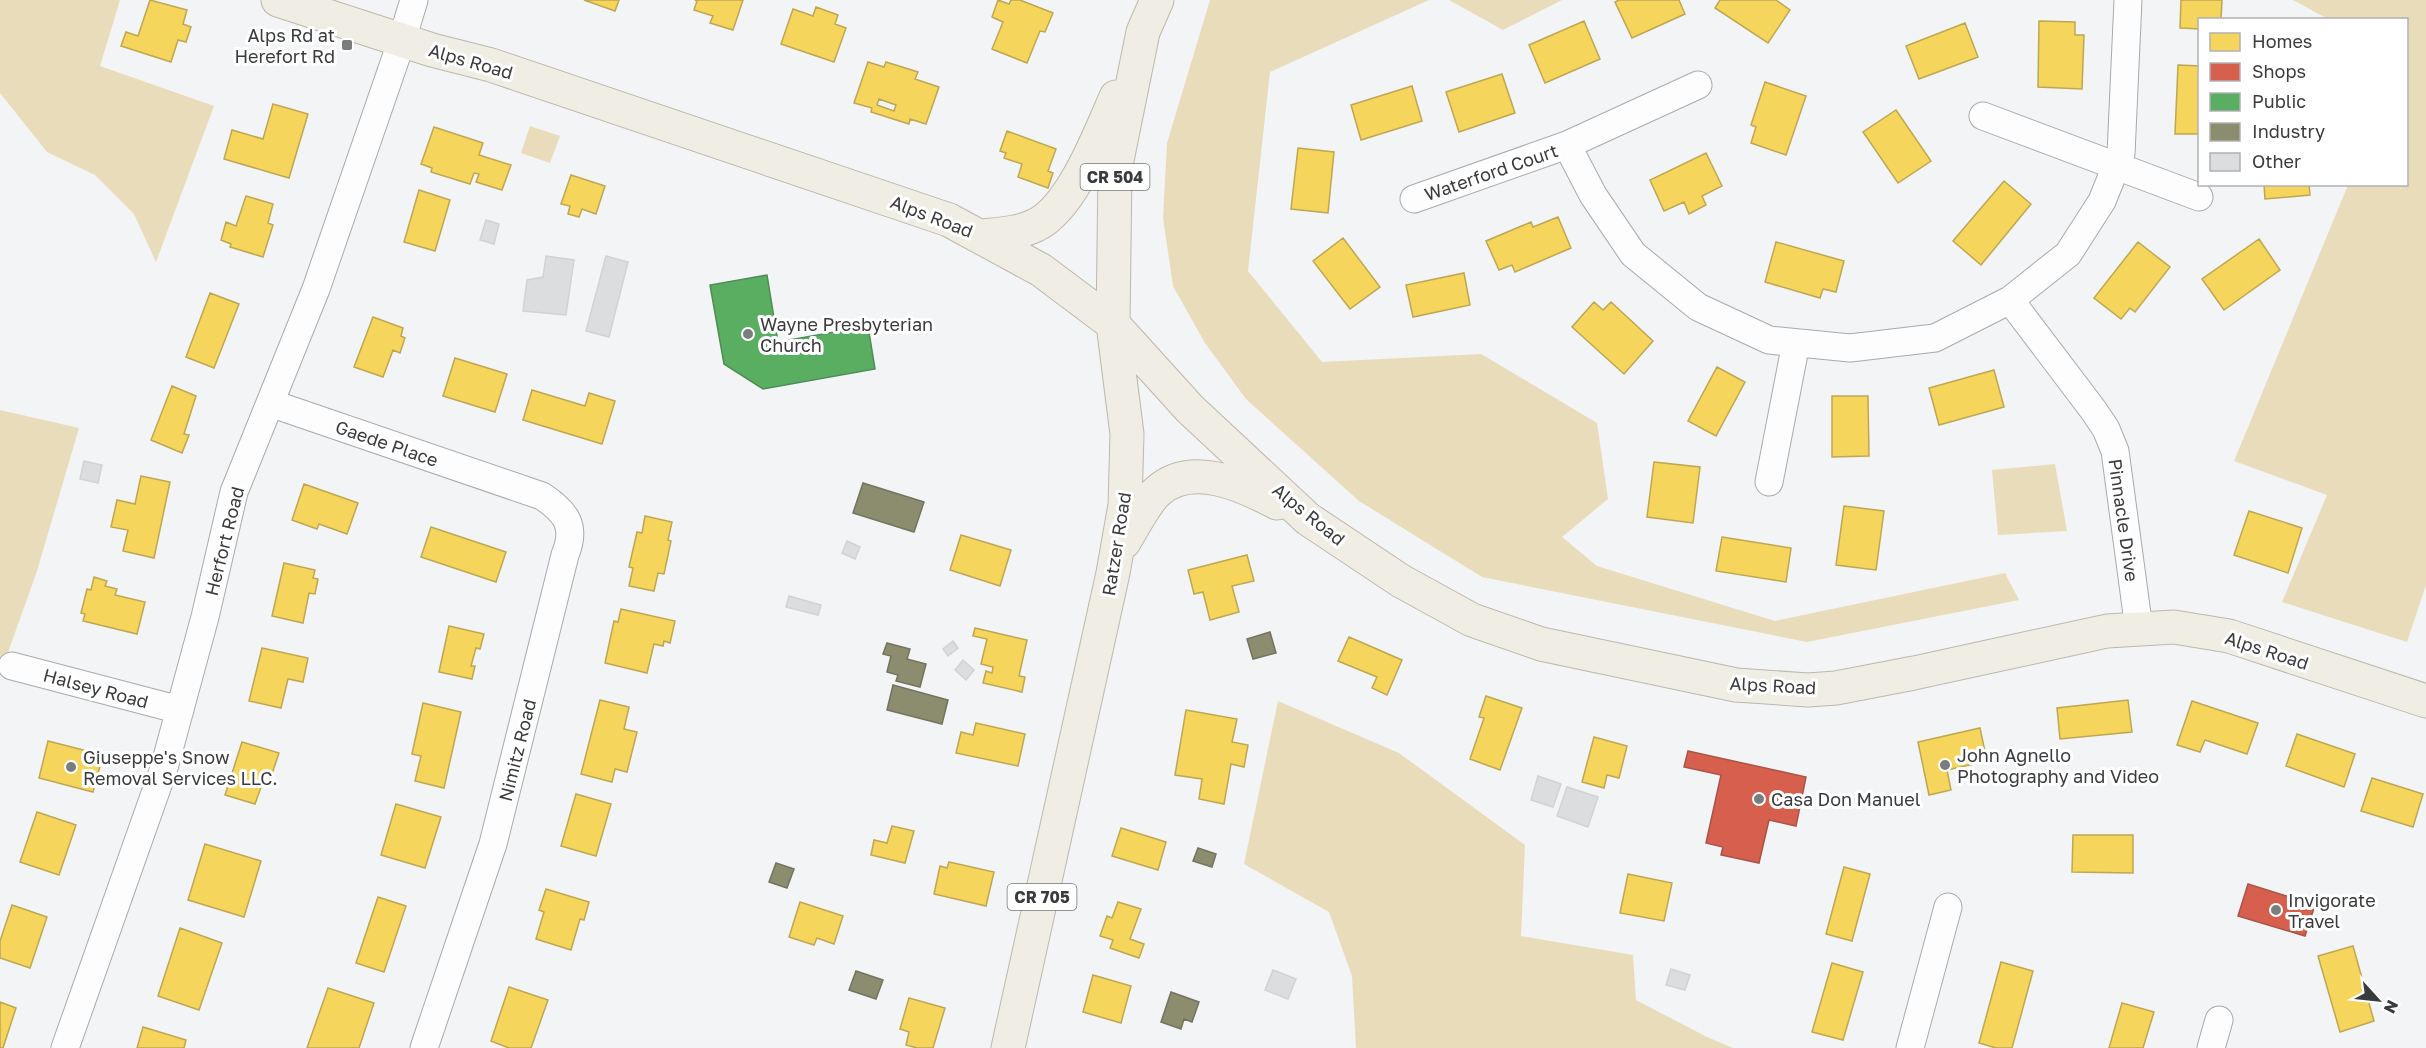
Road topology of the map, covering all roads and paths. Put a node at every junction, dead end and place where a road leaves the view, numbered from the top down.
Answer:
1 (278, 0) edge
2 (414, 0) edge
3 (1157, 0) edge
4 (2128, 0) edge
5 (1143, 32) junction
6 (402, 40) junction
7 (1698, 85) dead end
8 (1983, 116) dead end
9 (1568, 145) junction
10 (2117, 166) junction
11 (2199, 197) dead end
12 (1414, 199) dead end
13 (982, 236) junction
14 (2010, 300) junction
15 (1113, 324) junction
16 (1796, 343) junction
17 (270, 403) junction
18 (1770, 482) dead end
19 (504, 483) joint
20 (1308, 519) junction
21 (1116, 553) junction
22 (2139, 629) junction
23 (12, 666) dead end
24 (2426, 701) edge
25 (180, 710) junction
26 (1948, 907) dead end
27 (2219, 1020) dead end
28 (65, 1048) edge
29 (424, 1048) edge
30 (1008, 1048) edge
31 (1910, 1048) edge
32 (2211, 1048) edge

1 - 6 main road, Alps Road
2 - 6 street, Herfort Road
3 - 5 main road, Ratzer Road / CR 504
4 - 10 street
5 - 13 main road
5 - 15 main road, Ratzer Road / CR 504
6 - 13 main road, Alps Road
6 - 17 street, Herfort Road
7 - 9 street, Waterford Court
8 - 10 street
9 - 12 street, Waterford Court
9 - 16 street
10 - 11 street
10 - 14 street
13 - 15 main road, Alps Road
14 - 16 street
14 - 22 street, Pinnacle Drive
15 - 20 main road, Alps Road
15 - 21 main road, Ratzer Road / CR 705
16 - 18 street
17 - 19 street, Gaede Place
17 - 25 street, Herfort Road
19 - 29 street, Nimitz Road
20 - 21 main road
20 - 22 main road, Alps Road
21 - 30 main road, Ratzer Road / CR 705
22 - 24 main road, Alps Road
23 - 25 street, Halsey Road
25 - 28 street, Herfort Road
26 - 31 street
27 - 32 street

